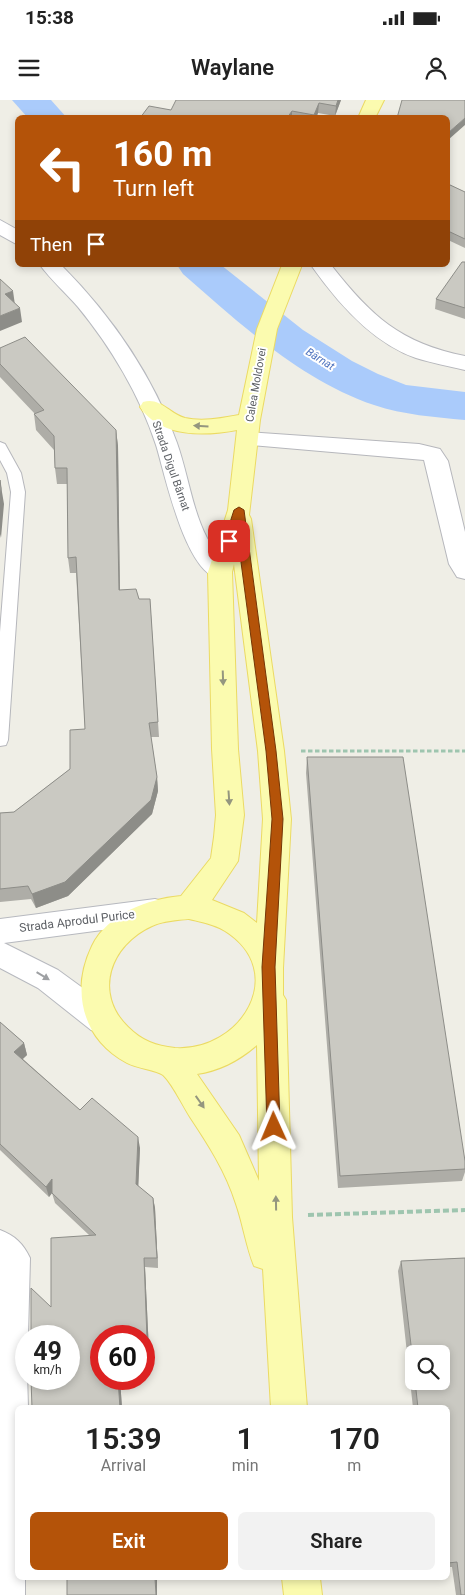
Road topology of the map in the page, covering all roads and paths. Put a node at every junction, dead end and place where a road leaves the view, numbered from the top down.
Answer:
1 (374, 100) edge
2 (367, 115) edge
3 (0, 226) edge
4 (15, 237) edge
5 (52, 267) edge
6 (322, 267) edge
7 (288, 273) edge
8 (465, 363) edge
9 (151, 407) junction
10 (248, 429) junction
11 (0, 447) edge
12 (239, 510) junction
13 (465, 571) edge
14 (220, 572) junction
15 (261, 677) junction
16 (0, 740) edge
17 (271, 751) junction
18 (465, 751) edge
19 (189, 907) junction
20 (155, 911) junction
21 (0, 931) edge
22 (0, 954) edge
23 (269, 978) junction
24 (102, 1020) junction
25 (171, 1062) junction
26 (465, 1210) edge
27 (276, 1216) junction
28 (0, 1246) edge
29 (283, 1321) junction
30 (289, 1405) edge
31 (302, 1580) edge
32 (6, 1595) edge
33 (303, 1595) edge

1 - 2 main road
3 - 4 street
5 - 9 street, Strada Digul Bârnat
6 - 8 street
7 - 10 main road, Calea Moldovei
10 -> 9 main road
9 - 14 street, Strada Digul Bârnat
10 - 12 main road, Calea Moldovei
10 - 13 street
11 - 16 lane
12 - 14 main road
12 - 15 main road
14 - 15 main road
14 -> 19 main road
15 - 17 main road
17 - 18 path
17 - 23 main road
19 - 20 main road
19 - 23 main road
20 - 21 street, Strada Aprodul Purice
20 - 24 main road
22 -> 24 street
23 - 25 main road
27 -> 23 main road
24 - 25 main road
25 -> 29 main road
26 - 27 path
27 - 29 main road
28 - 32 street
29 - 30 main road
31 - 33 main road

